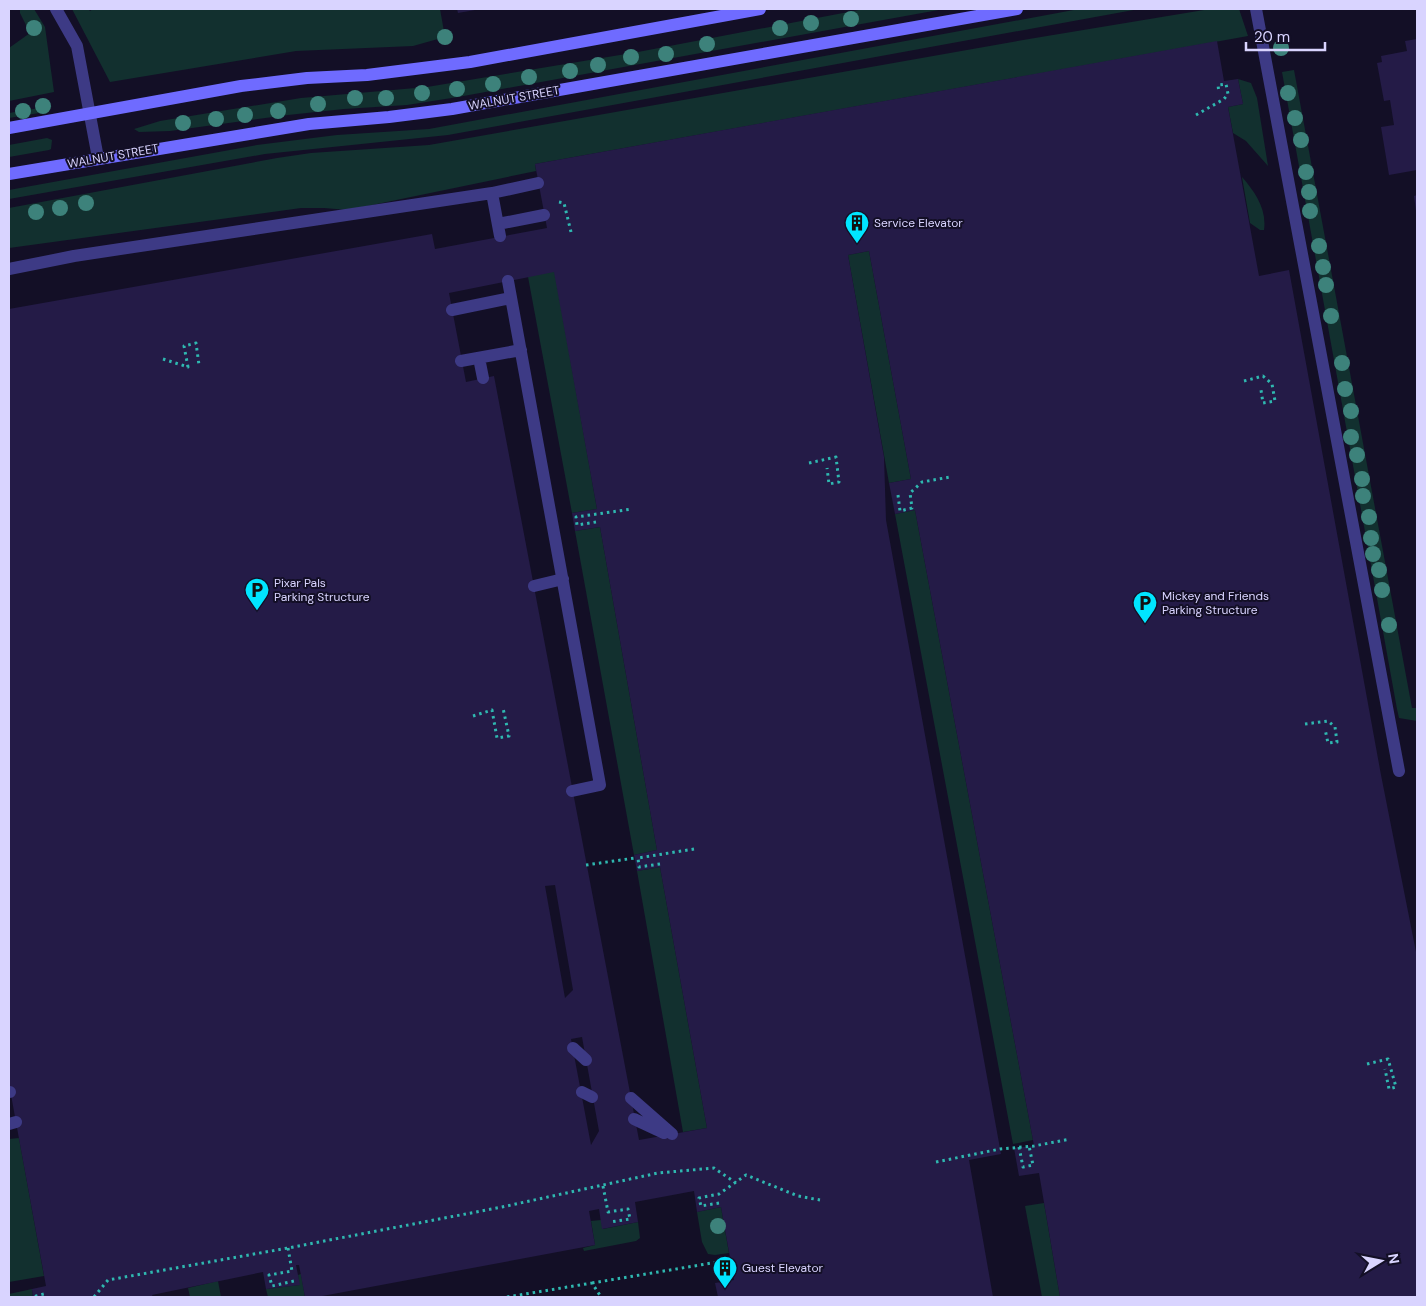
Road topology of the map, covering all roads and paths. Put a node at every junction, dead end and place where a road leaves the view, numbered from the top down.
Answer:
1 (56, 9) edge
2 (760, 9) edge
3 (1017, 9) edge
4 (1256, 9) edge
5 (1219, 93) dead end
6 (89, 114) junction
7 (1196, 115) dead end
8 (9, 128) edge
9 (98, 158) junction
10 (9, 174) edge
11 (538, 183) dead end
12 (492, 194) junction
13 (560, 202) dead end
14 (544, 215) dead end
15 (570, 232) dead end
16 (9, 269) edge
17 (508, 281) dead end
18 (511, 298) junction
19 (452, 310) dead end
20 (521, 350) junction
21 (479, 358) junction
22 (163, 359) dead end
23 (461, 361) dead end
24 (199, 365) dead end
25 (483, 378) dead end
26 (1244, 381) dead end
27 (1261, 390) dead end
28 (809, 462) dead end
29 (827, 468) dead end
30 (950, 477) dead end
31 (898, 495) dead end
32 (632, 508) dead end
33 (596, 522) dead end
34 (563, 579) junction
35 (534, 586) dead end
36 (503, 708) dead end
37 (473, 716) dead end
38 (1306, 724) dead end
39 (1324, 729) dead end
40 (1399, 772) dead end
41 (572, 791) dead end
42 (694, 849) dead end
43 (635, 858) dead end
44 (660, 864) dead end
45 (586, 865) dead end
46 (573, 1048) dead end
47 (586, 1060) dead end
48 (1367, 1064) dead end
49 (1385, 1069) dead end
50 (631, 1098) dead end
51 (634, 1119) dead end
52 (1070, 1139) dead end
53 (1029, 1146) junction
54 (1019, 1147) junction
55 (936, 1162) dead end
56 (736, 1183) junction
57 (603, 1186) junction
58 (820, 1200) dead end
59 (719, 1203) dead end
60 (610, 1222) dead end
61 (288, 1248) junction
62 (730, 1260) dead end
63 (294, 1281) dead end
64 (592, 1283) junction
65 (36, 1297) edge
66 (44, 1297) edge
67 (94, 1297) edge
68 (506, 1297) edge
69 (601, 1297) edge

1 - 6 street
2 - 6 street
3 - 9 street, WALNUT STREET
4 - 40 street
5 - 7 path
6 - 8 street
6 - 9 street
9 - 10 street, WALNUT STREET
11 - 12 street
12 - 14 street
12 - 16 street
13 - 15 path
17 - 18 street
18 - 19 street
18 - 20 street
20 - 21 street
20 - 34 street
21 - 23 street
21 - 25 street
22 - 24 path
26 - 27 path
28 - 29 path
30 - 31 path
32 - 33 path
34 - 35 street
34 - 41 street
36 - 37 path
38 - 39 path
42 - 44 path
43 - 45 path
46 - 47 street
48 - 49 path
50 - 51 street
52 - 53 path
53 - 54 path
53 - 54 path
54 - 55 path
56 - 57 path
56 - 58 path
56 - 59 path
57 - 60 path
57 - 61 path
61 - 63 path
61 - 67 path
62 - 64 path
64 - 68 path
64 - 69 path
65 - 66 path

